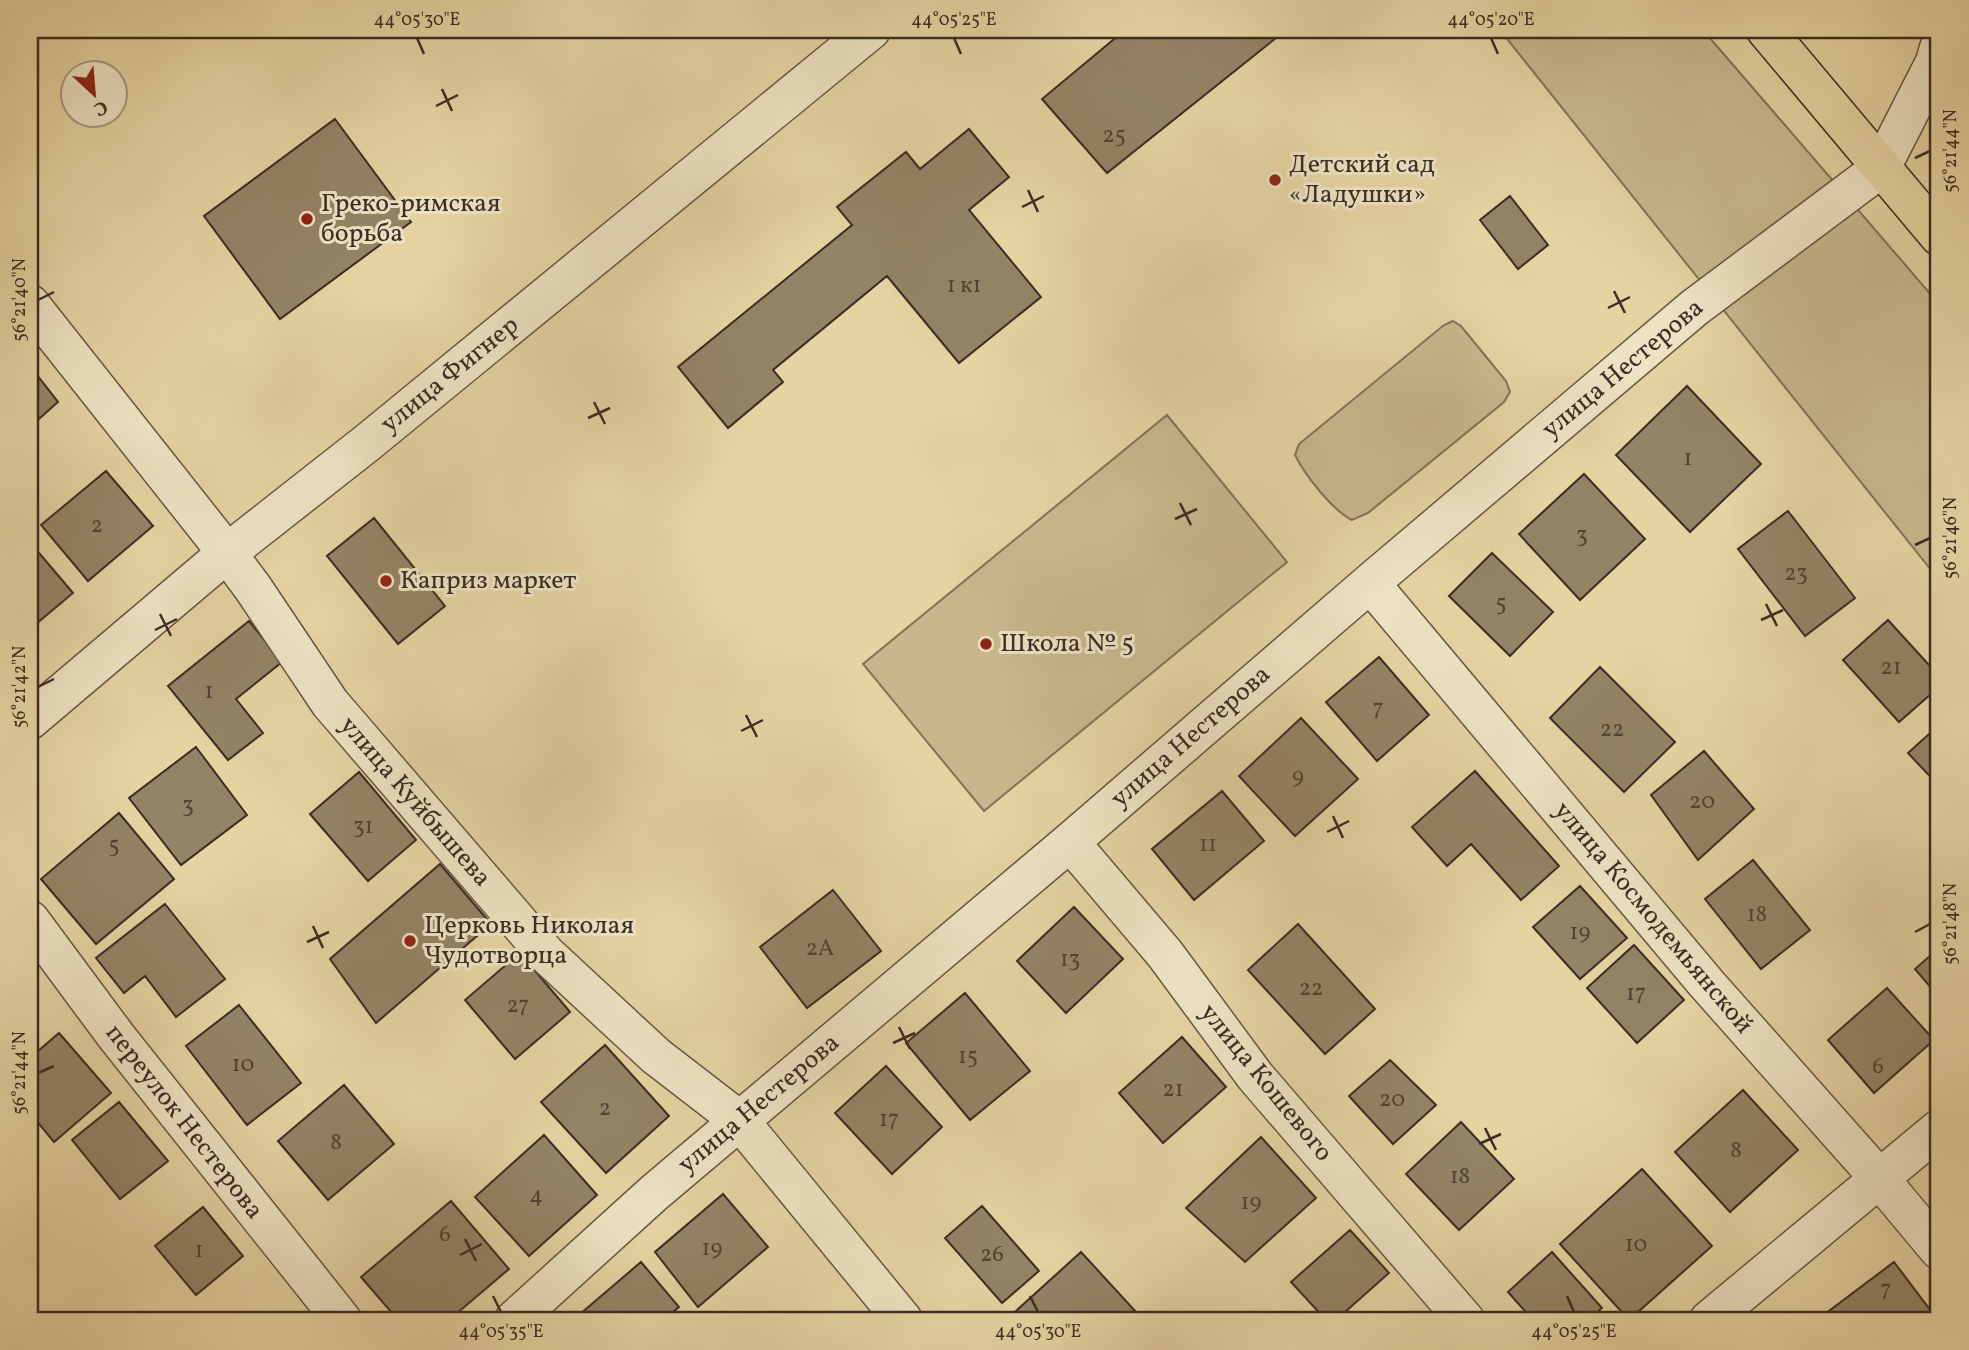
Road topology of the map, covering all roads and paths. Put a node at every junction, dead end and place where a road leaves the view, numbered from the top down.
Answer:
1 (871, 30) edge
2 (1766, 30) edge
3 (1939, 48) edge
4 (1881, 168) junction
5 (1939, 236) edge
6 (30, 304) edge
7 (227, 553) junction
8 (1370, 583) junction
9 (30, 720) edge
10 (1070, 842) junction
11 (30, 920) edge
12 (739, 1120) junction
13 (1939, 1129) edge
14 (1880, 1178) junction
15 (1939, 1250) edge
16 (342, 1320) edge
17 (514, 1320) edge
18 (903, 1320) edge
19 (1465, 1320) edge
20 (1709, 1320) edge

1 - 7 street, улица Фигнер
2 - 4 main road
3 - 4 street
4 - 5 main road
4 - 8 street, улица Нестерова
6 - 7 street, улица Куйбышева
7 - 9 street, улица Фигнер
7 - 12 street, улица Куйбышева
8 - 10 street, улица Нестерова
8 - 14 street, улица Космодемьянской
10 - 12 street, улица Нестерова
10 - 19 street, улица Кошевого
11 - 16 street, переулок Нестерова
12 - 17 street, улица Нестерова
12 - 18 street, улица Куйбышева
13 - 14 street
14 - 15 street, улица Космодемьянской
14 - 20 street

